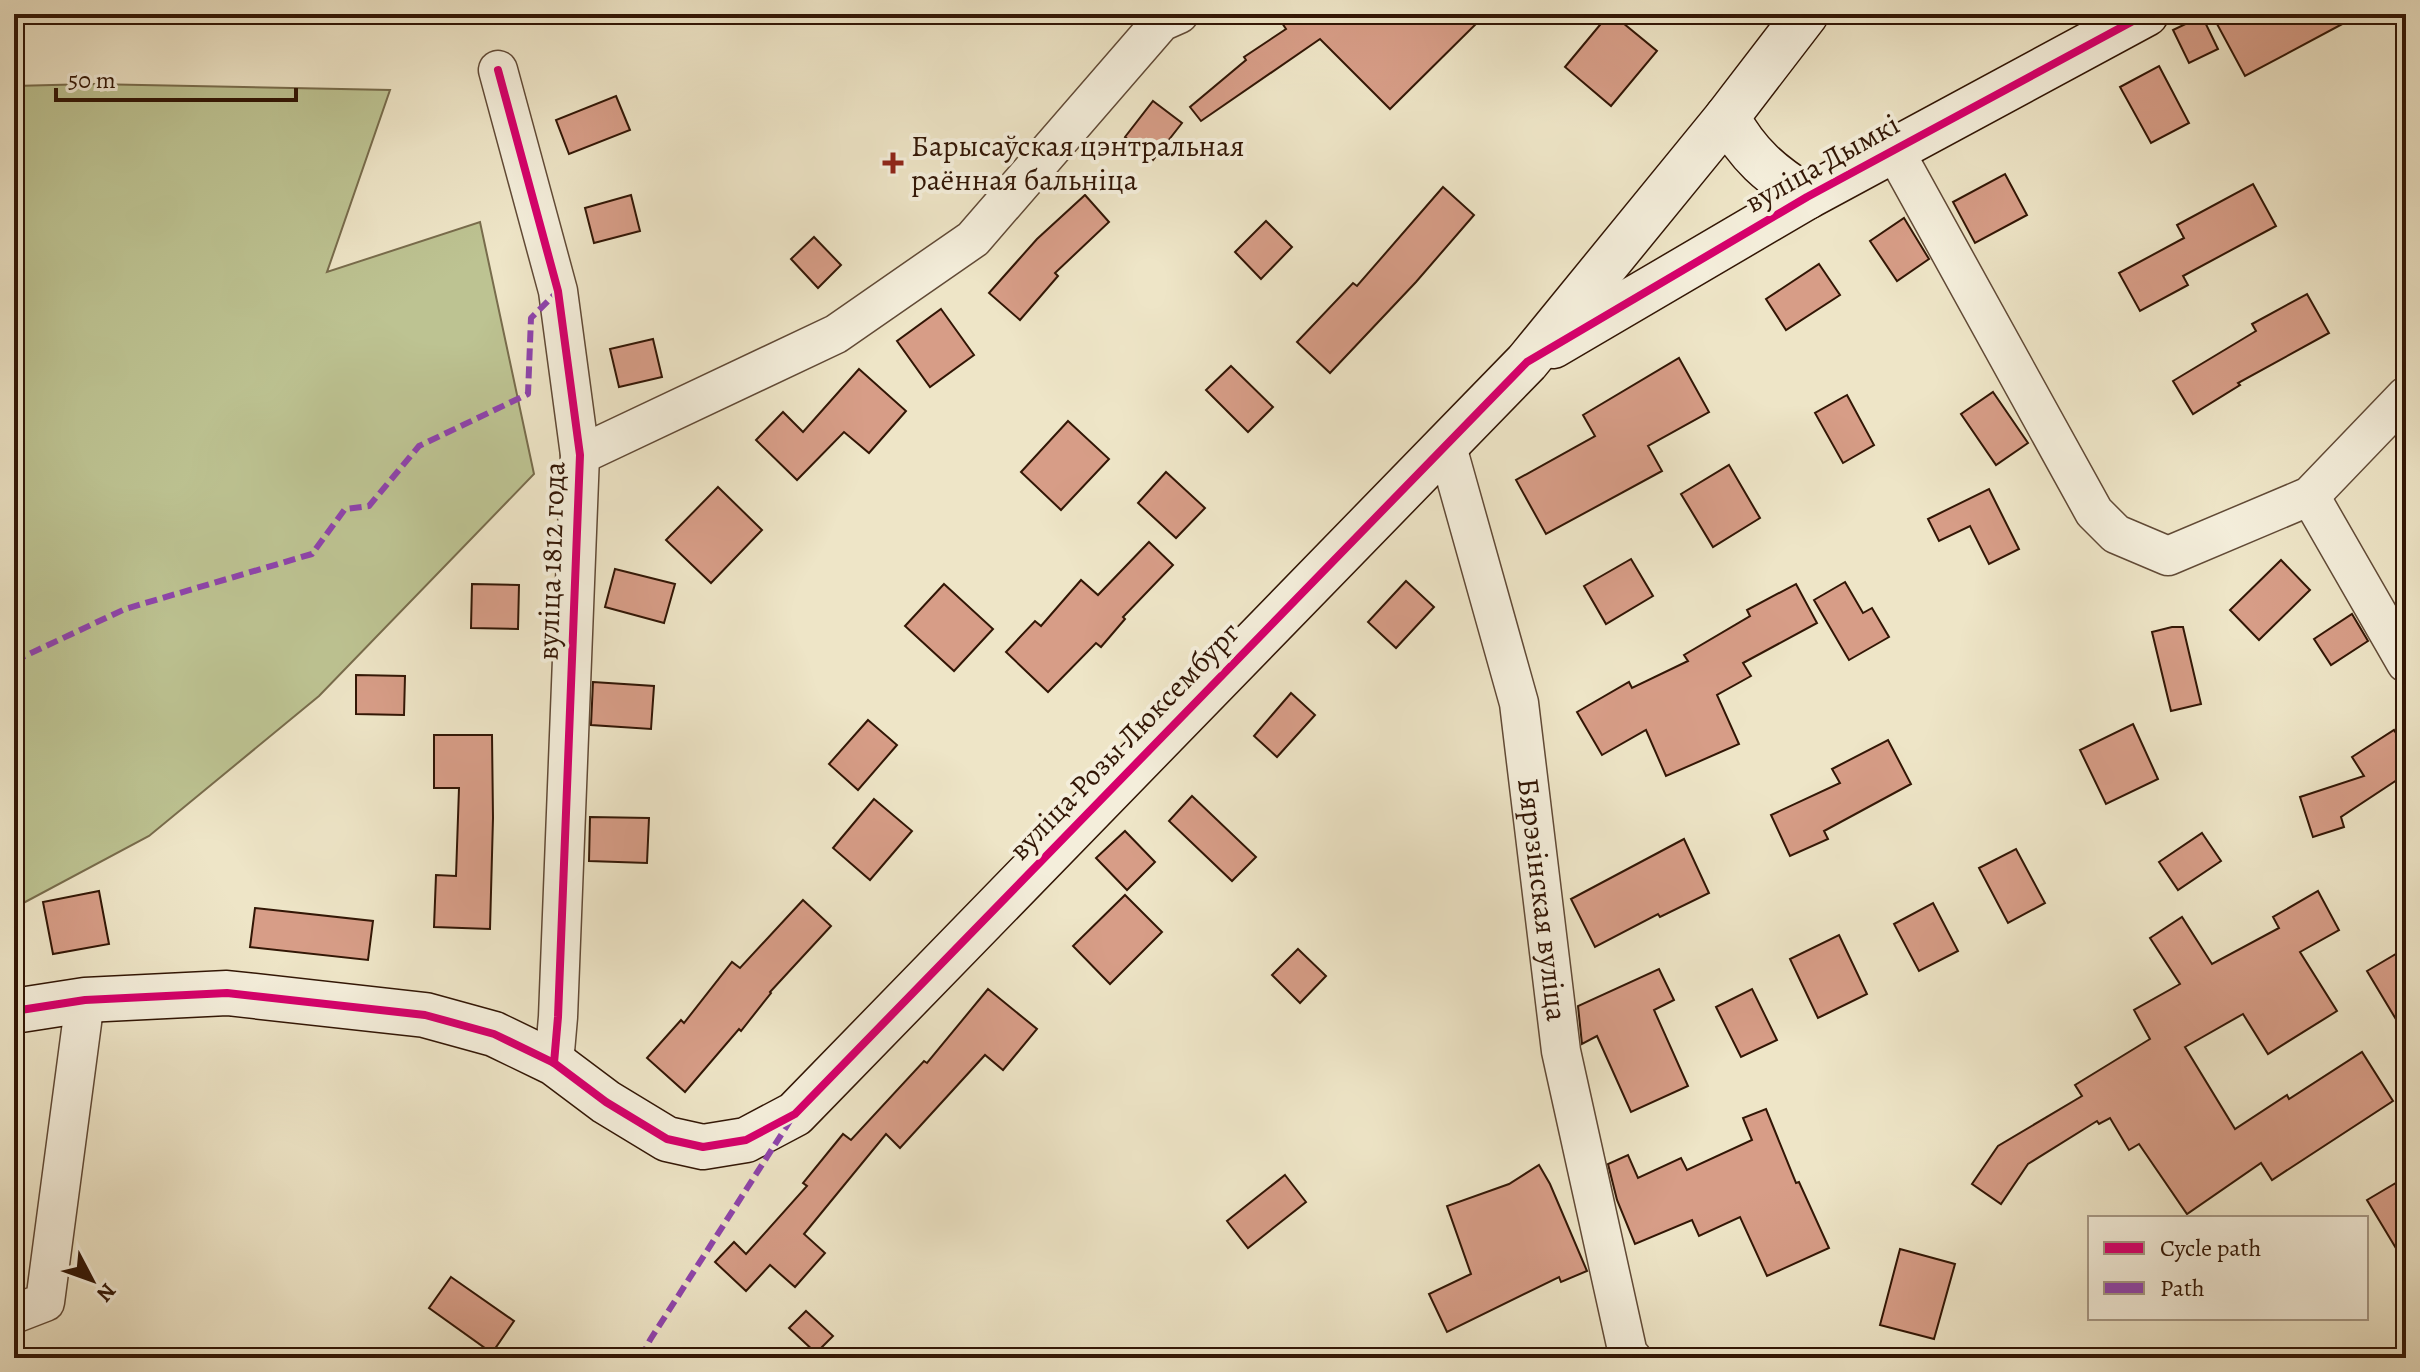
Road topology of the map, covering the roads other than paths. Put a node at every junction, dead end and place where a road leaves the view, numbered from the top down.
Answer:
1 (1179, 14) edge
2 (1806, 14) edge
3 (2146, 14) edge
4 (498, 70) dead end
5 (1727, 117) junction
6 (1894, 150) junction
7 (1807, 197) junction
8 (1527, 362) junction
9 (2406, 396) edge
10 (1446, 443) junction
11 (580, 455) junction
12 (2310, 496) junction
13 (2406, 663) edge
14 (85, 1000) junction
15 (14, 1011) edge
16 (554, 1063) junction
17 (14, 1314) edge
18 (1632, 1358) edge

1 - 11 street, вуліца 1812 года
2 - 5 main road, вуліца Розы Люксембург
3 - 6 main road, вуліца Дымкі
4 - 11 street, вуліца 1812 года
5 - 7 main road, вуліца Дымкі
5 - 8 main road, вуліца Розы Люксембург
6 - 7 main road, вуліца Дымкі
6 - 12 street
7 - 8 main road, вуліца Дымкі
8 - 10 main road, вуліца Розы Люксембург
9 - 12 street
10 - 16 main road, вуліца Розы Люксембург
10 - 18 street, Бярэзінская вуліца
11 - 16 street, вуліца 1812 года
12 - 13 street
14 - 15 main road, вуліца Розы Люксембург
14 - 16 main road, вуліца Розы Люксембург
14 - 17 street

